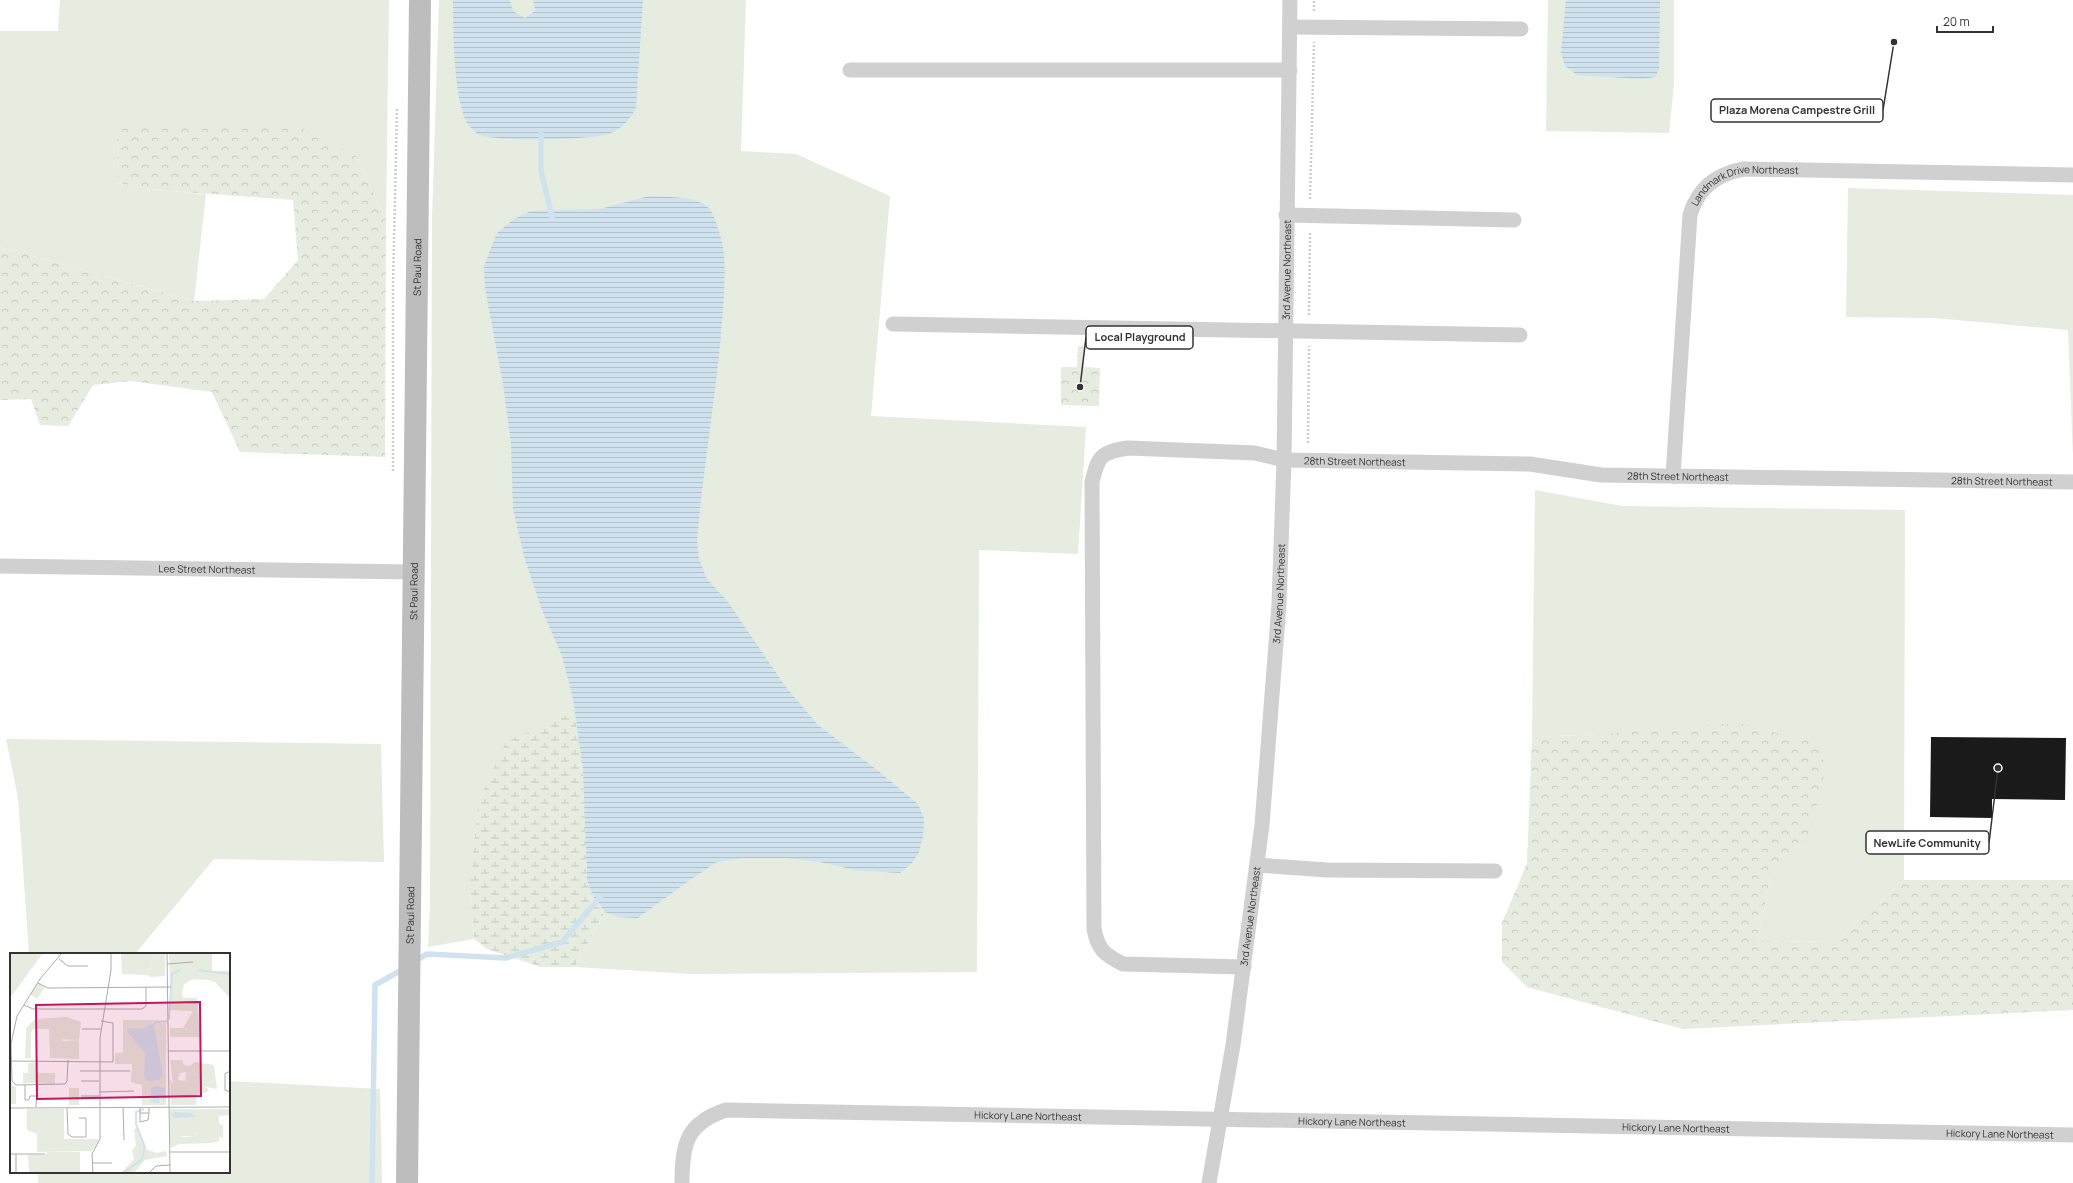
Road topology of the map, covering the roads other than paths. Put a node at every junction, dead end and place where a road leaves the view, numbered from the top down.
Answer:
1 (420, 0) edge
2 (1290, 0) edge
3 (1290, 27) junction
4 (1521, 29) dead end
5 (850, 70) dead end
6 (1290, 70) junction
7 (2073, 175) edge
8 (1286, 215) junction
9 (1514, 220) dead end
10 (893, 324) dead end
11 (1285, 331) junction
12 (1520, 335) dead end
13 (1284, 460) junction
14 (1673, 476) junction
15 (2073, 482) edge
16 (0, 566) edge
17 (414, 572) junction
18 (1257, 864) junction
19 (1495, 871) dead end
20 (1244, 967) junction
21 (1221, 1118) junction
22 (2073, 1134) edge
23 (407, 1183) edge
24 (682, 1183) edge
25 (1209, 1183) edge

1 - 17 street, St Paul Road
2 - 3 street, 3rd Avenue Northeast
3 - 4 street
3 - 6 street, 3rd Avenue Northeast
5 - 6 street
6 - 8 street, 3rd Avenue Northeast
7 - 14 street, Landmark Drive Northeast
8 - 9 street
8 - 11 street, 3rd Avenue Northeast
10 - 11 street
11 - 12 street
11 - 13 street, 3rd Avenue Northeast
13 - 14 street, 28th Street Northeast
13 - 18 street, 3rd Avenue Northeast
13 - 20 street, 28th Street Northeast
14 - 15 street, 28th Street Northeast
16 - 17 street, Lee Street Northeast
17 - 23 street, St Paul Road
18 - 19 street
18 - 20 street, 3rd Avenue Northeast
20 - 21 street, 3rd Avenue Northeast
21 - 22 street, Hickory Lane Northeast
21 - 24 street, Hickory Lane Northeast
21 - 25 street, 3rd Avenue Northeast

